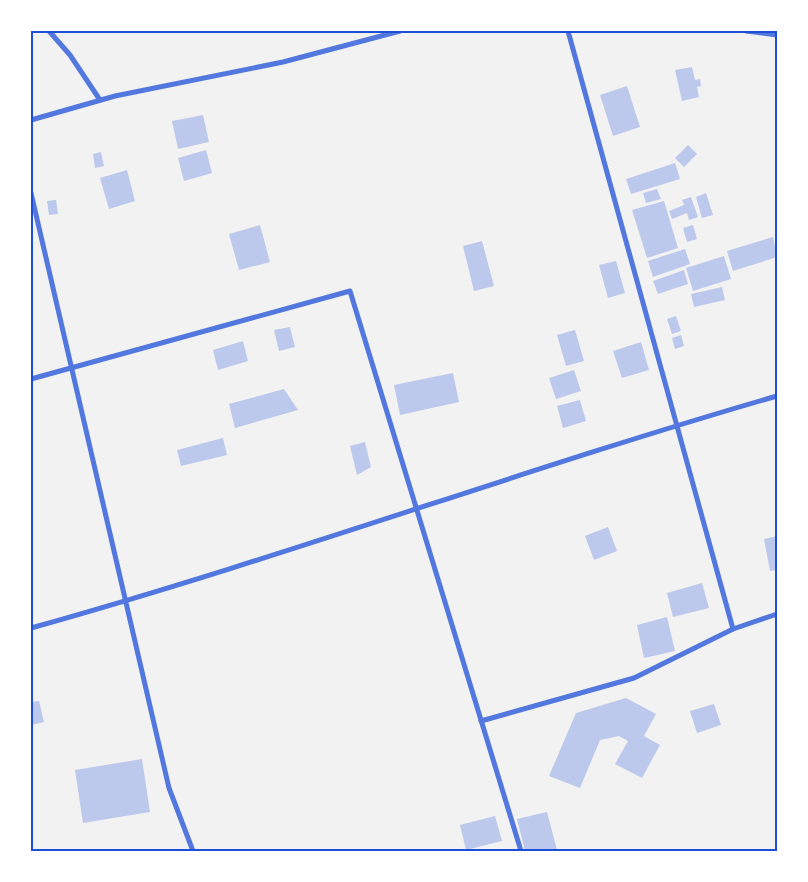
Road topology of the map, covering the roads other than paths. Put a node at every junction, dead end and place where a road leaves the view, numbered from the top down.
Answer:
1 (49, 31) edge
2 (400, 31) edge
3 (568, 31) edge
4 (746, 31) edge
5 (777, 35) edge
6 (100, 100) junction
7 (31, 120) edge
8 (31, 193) edge
9 (71, 367) junction
10 (31, 380) edge
11 (777, 396) edge
12 (677, 425) junction
13 (416, 509) junction
14 (126, 602) junction
15 (777, 614) edge
16 (31, 628) edge
17 (733, 628) junction
18 (481, 721) junction
19 (193, 851) edge
20 (521, 851) edge

1 - 6 street
2 - 6 street
3 - 12 street
4 - 5 street
6 - 7 street
8 - 9 street
9 - 10 street
9 - 13 street
9 - 14 street
11 - 12 street
12 - 13 street
12 - 17 street
13 - 14 street
13 - 18 street
14 - 16 street
14 - 19 street
15 - 17 street
17 - 18 street
18 - 20 street

